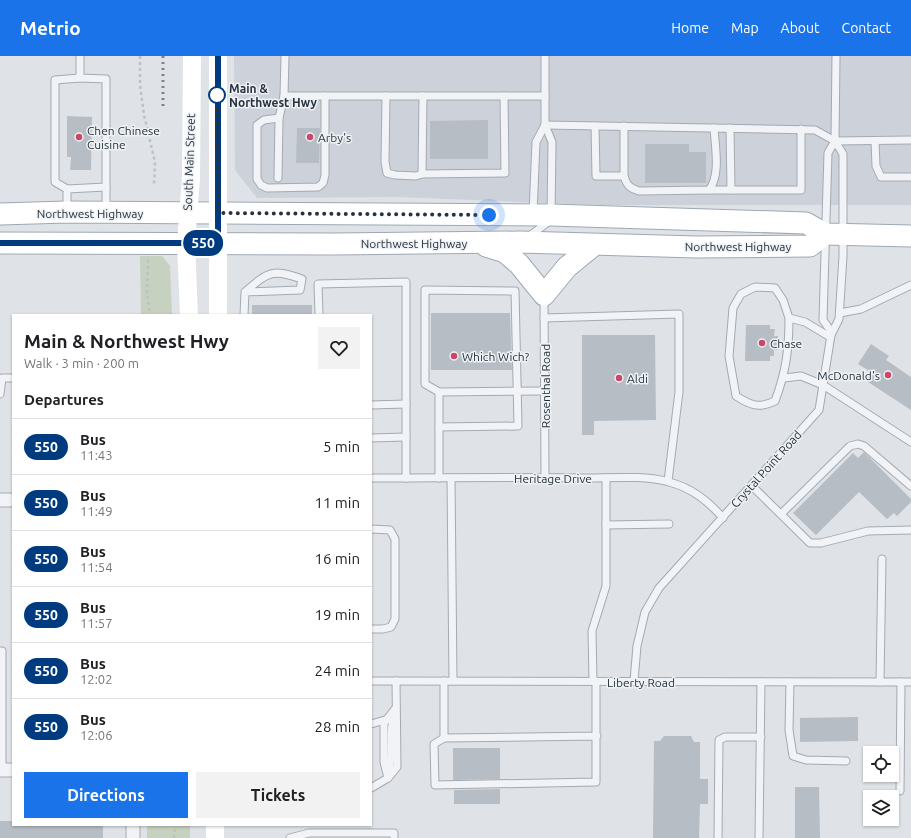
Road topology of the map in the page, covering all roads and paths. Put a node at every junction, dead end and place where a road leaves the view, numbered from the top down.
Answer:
1 (80, 56) edge
2 (140, 56) edge
3 (192, 56) edge
4 (218, 56) edge
5 (284, 56) edge
6 (545, 56) edge
7 (836, 56) edge
8 (80, 78) junction
9 (284, 96) junction
10 (325, 96) junction
11 (386, 96) junction
12 (423, 96) junction
13 (504, 96) junction
14 (545, 96) junction
15 (279, 118) junction
16 (545, 124) junction
17 (595, 126) junction
18 (624, 126) junction
19 (714, 128) junction
20 (730, 128) junction
21 (801, 129) junction
22 (874, 140) junction
23 (911, 140) edge
24 (835, 141) junction
25 (422, 174) junction
26 (624, 176) junction
27 (911, 177) edge
28 (278, 178) dead end
29 (154, 184) dead end
30 (106, 187) junction
31 (67, 189) junction
32 (709, 190) junction
33 (731, 190) junction
34 (67, 212) junction
35 (106, 213) junction
36 (219, 213) junction
37 (0, 214) edge
38 (187, 214) junction
39 (542, 215) junction
40 (834, 234) junction
41 (911, 236) edge
42 (520, 242) junction
43 (0, 243) edge
44 (186, 243) junction
45 (218, 243) junction
46 (474, 243) junction
47 (594, 245) junction
48 (148, 260) dead end
49 (911, 285) edge
50 (245, 292) junction
51 (544, 295) junction
52 (840, 313) junction
53 (150, 314) edge
54 (189, 314) edge
55 (218, 314) edge
56 (244, 314) edge
57 (319, 314) edge
58 (544, 318) junction
59 (789, 318) junction
60 (830, 336) junction
61 (12, 378) edge
62 (784, 378) junction
63 (823, 385) junction
64 (545, 391) junction
65 (439, 392) junction
66 (518, 392) junction
67 (0, 394) edge
68 (406, 404) junction
69 (372, 405) edge
70 (439, 427) junction
71 (406, 437) junction
72 (372, 438) edge
73 (911, 442) edge
74 (545, 477) junction
75 (372, 478) edge
76 (406, 478) junction
77 (439, 478) junction
78 (451, 478) junction
79 (606, 478) junction
80 (668, 481) junction
81 (752, 486) junction
82 (911, 486) edge
83 (0, 500) edge
84 (12, 500) edge
85 (781, 514) junction
86 (723, 518) junction
87 (669, 524) dead end
88 (606, 525) junction
89 (372, 529) edge
90 (911, 530) edge
91 (882, 559) dead end
92 (372, 629) edge
93 (0, 651) edge
94 (372, 681) edge
95 (396, 681) junction
96 (444, 681) junction
97 (453, 681) junction
98 (594, 682) junction
99 (634, 682) junction
100 (761, 682) junction
101 (790, 682) junction
102 (880, 682) junction
103 (901, 682) junction
104 (911, 682) edge
105 (395, 709) junction
106 (385, 720) junction
107 (372, 724) edge
108 (597, 736) junction
109 (761, 737) junction
110 (444, 738) junction
111 (846, 761) dead end
112 (5, 770) edge
113 (388, 778) junction
114 (372, 787) edge
115 (900, 791) dead end
116 (133, 826) edge
117 (175, 826) edge
118 (215, 826) edge
119 (133, 838) edge
120 (174, 838) edge
121 (215, 838) edge
122 (290, 838) edge
123 (394, 838) edge
124 (718, 838) edge
125 (759, 838) edge

1 - 8 lane
2 - 29 path
3 - 38 street, South Main Street
4 - 36 street
5 - 9 lane
6 - 14 lane
7 - 24 lane
8 - 30 lane
8 - 31 lane
9 - 10 lane
9 - 15 lane
10 - 11 lane
10 - 15 lane
11 - 12 lane
11 - 25 lane
12 - 13 lane
12 - 25 lane
13 - 14 lane
13 - 25 lane
14 - 16 lane
15 - 28 lane
16 - 17 lane
16 - 39 lane
16 - 39 lane
17 - 18 lane
17 - 26 lane
18 - 19 lane
18 - 26 lane
19 - 20 lane
19 - 32 lane
20 - 21 lane
20 - 33 lane
21 - 24 lane
21 - 33 lane
22 - 23 lane
22 - 24 lane
22 - 27 lane
24 - 40 lane
24 - 40 lane
26 - 32 lane
30 - 31 lane
30 - 35 lane
31 - 34 lane
32 - 33 lane
34 - 35 main road, Northwest Highway
34 - 37 main road, Northwest Highway
35 - 38 main road, Northwest Highway
36 - 38 main road, Northwest Highway
36 - 39 main road, Northwest Highway
36 - 45 street
38 - 44 street, South Main Street
39 - 40 main road, Northwest Highway
39 - 42 lane
40 - 41 main road, Northwest Highway
40 - 47 main road, Northwest Highway
40 - 52 lane
40 - 60 lane, Crystal Point Road
42 - 46 main road, Northwest Highway
42 - 47 main road, Northwest Highway
43 - 44 main road, Northwest Highway
44 - 45 main road, Northwest Highway
44 - 54 street, South Main Street
45 - 46 main road, Northwest Highway
45 - 55 street
46 - 51 main road
47 - 51 main road
48 - 53 path
49 - 52 lane
50 - 50 lane
50 - 56 lane
51 - 58 lane, Rosenthal Road
52 - 60 lane
57 - 68 lane
58 - 64 lane, Rosenthal Road
58 - 80 lane
59 - 60 lane
59 - 62 lane
59 - 62 lane
60 - 63 lane, Crystal Point Road
61 - 67 lane
62 - 63 lane
63 - 73 lane
63 - 81 lane, Crystal Point Road
64 - 66 lane
64 - 74 lane, Rosenthal Road
65 - 66 lane
65 - 66 lane
65 - 70 lane
66 - 70 lane
68 - 69 lane
68 - 71 lane
70 - 77 lane
71 - 72 lane
71 - 76 lane
74 - 78 lane, Heritage Drive
74 - 79 lane, Heritage Drive
75 - 76 lane, Heritage Drive
76 - 77 lane, Heritage Drive
77 - 78 lane, Heritage Drive
78 - 97 lane
79 - 80 lane, Heritage Drive
79 - 88 lane
80 - 86 lane, Heritage Drive
81 - 85 lane
81 - 86 lane, Crystal Point Road
82 - 85 lane
83 - 84 street
85 - 90 lane
86 - 99 lane, Crystal Point Road
87 - 88 lane
88 - 98 lane
89 - 92 lane
91 - 102 lane
93 - 112 lane
94 - 95 lane, Liberty Road
95 - 96 lane, Liberty Road
95 - 105 lane
96 - 97 lane, Liberty Road
96 - 110 lane
97 - 98 lane, Liberty Road
98 - 99 lane, Liberty Road
98 - 108 lane
99 - 100 lane, Liberty Road
100 - 101 lane, Liberty Road
100 - 109 lane
101 - 102 lane, Liberty Road
101 - 111 lane
102 - 103 lane, Liberty Road
103 - 104 lane, Liberty Road
103 - 115 lane
105 - 106 lane
105 - 113 lane
106 - 107 lane
106 - 113 lane
108 - 110 lane
108 - 110 lane
109 - 124 lane
109 - 125 lane
113 - 114 lane
116 - 119 street
117 - 120 path
118 - 121 street
122 - 123 lane

